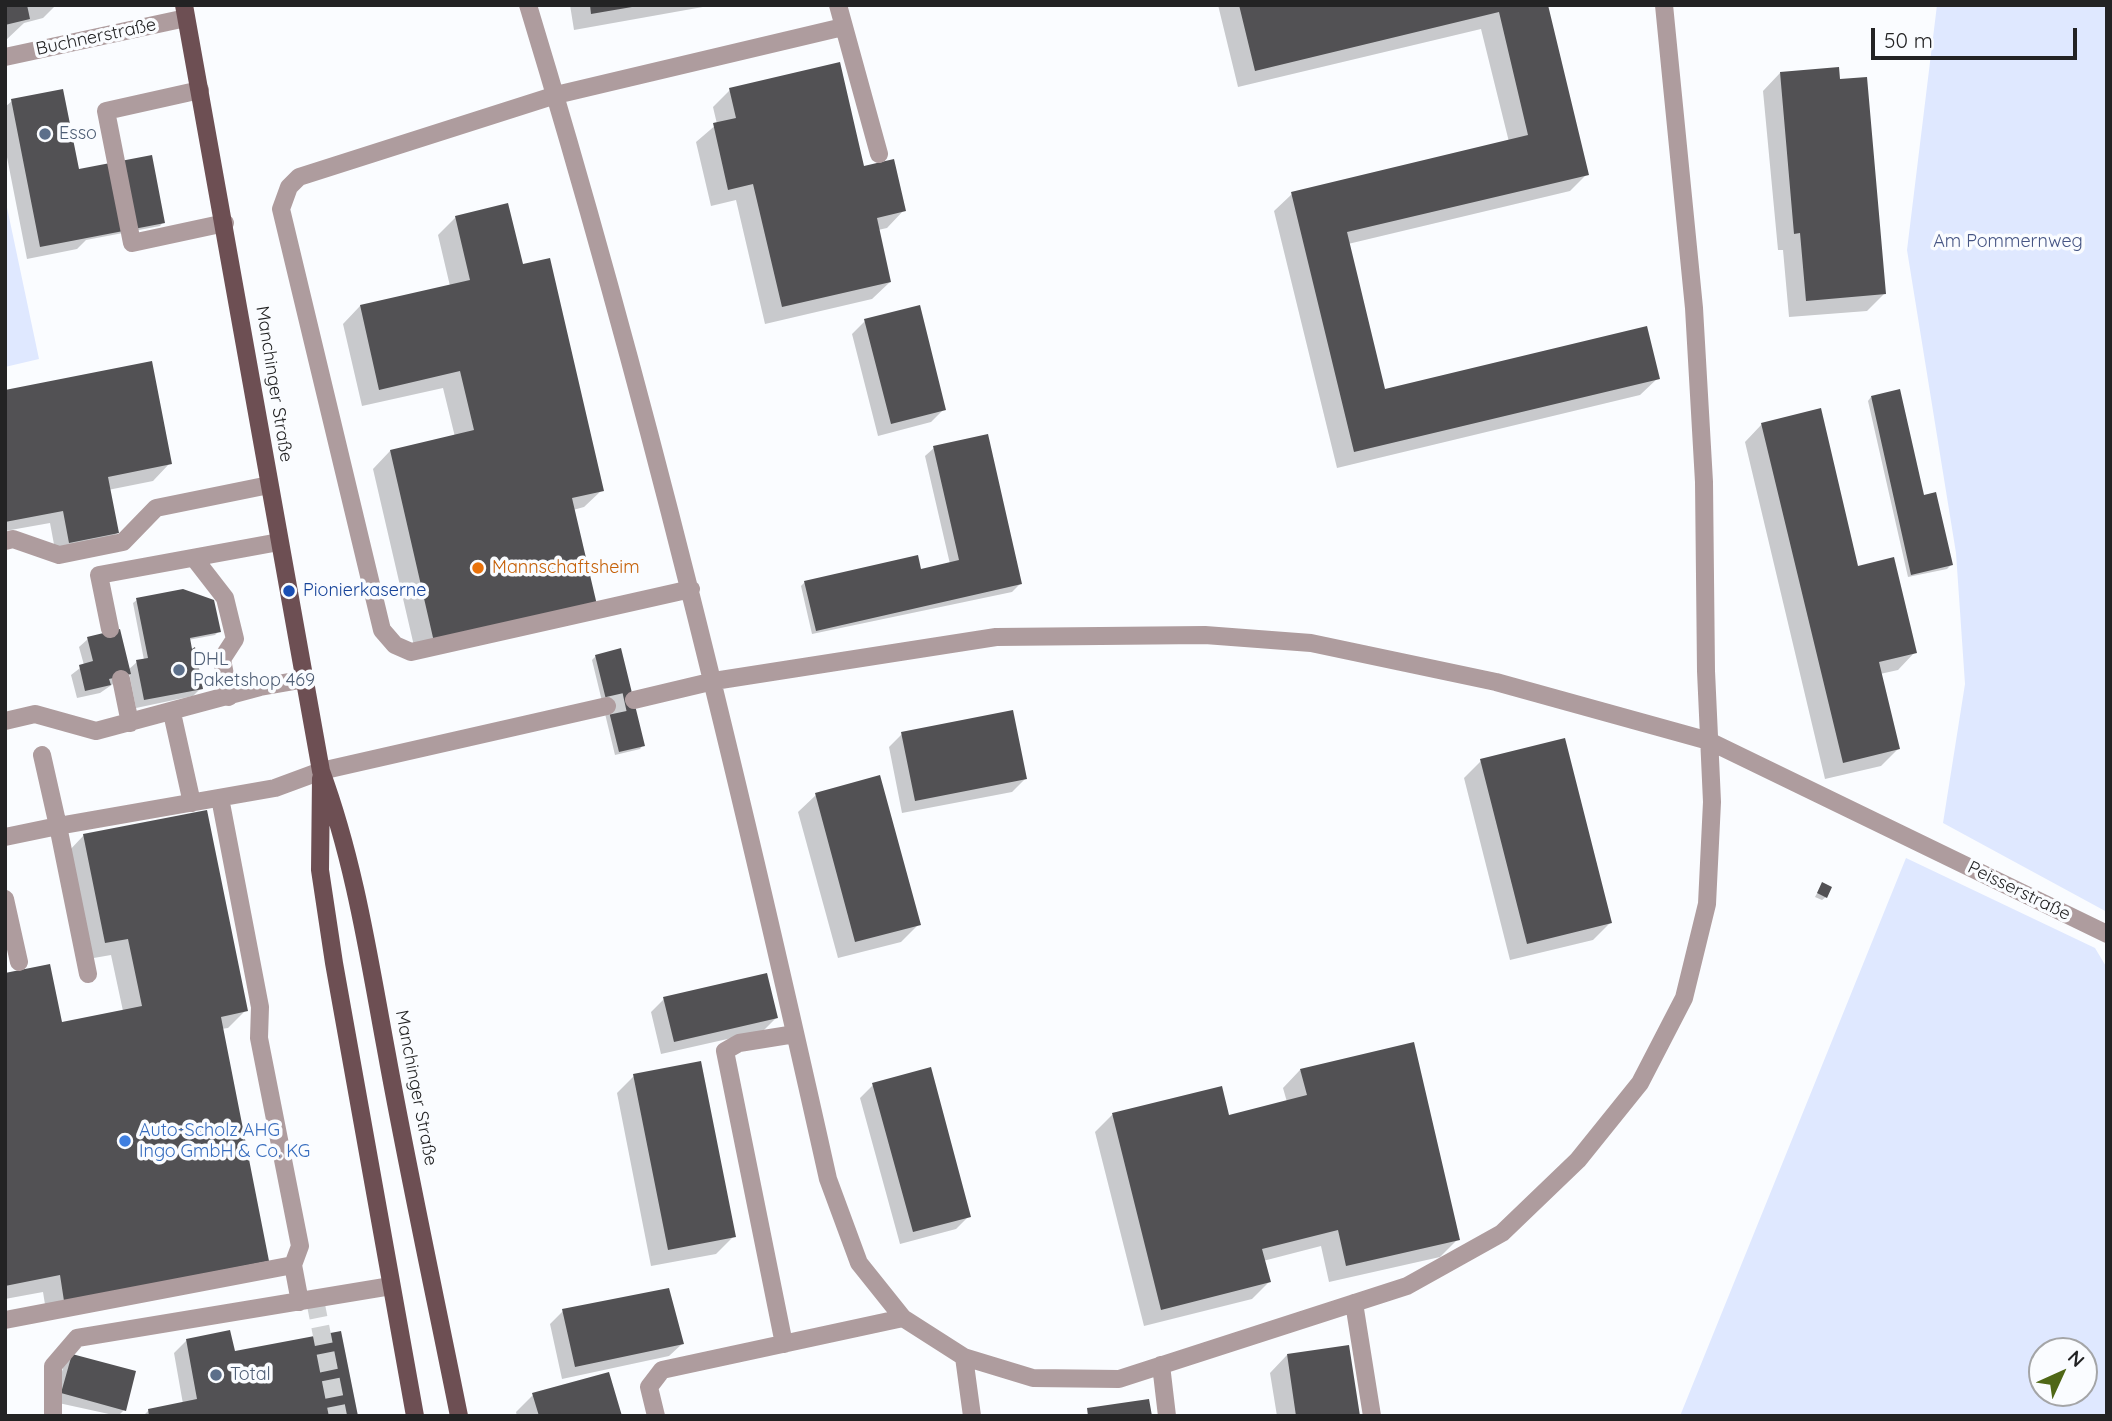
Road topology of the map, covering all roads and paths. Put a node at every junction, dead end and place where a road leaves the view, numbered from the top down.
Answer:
1 (528, 5) edge
2 (838, 5) edge
3 (1664, 5) edge
4 (185, 12) edge
5 (842, 27) junction
6 (5, 57) edge
7 (200, 90) junction
8 (556, 95) junction
9 (879, 153) dead end
10 (225, 223) junction
11 (268, 485) junction
12 (5, 541) edge
13 (279, 542) junction
14 (194, 558) junction
15 (691, 589) junction
16 (110, 629) dead end
17 (121, 679) dead end
18 (306, 679) junction
19 (714, 681) junction
20 (229, 697) junction
21 (634, 700) tunnel mouth
22 (607, 706) tunnel mouth
23 (172, 713) junction
24 (5, 721) edge
25 (130, 723) junction
26 (1709, 741) junction
27 (42, 755) dead end
28 (321, 771) junction
29 (220, 798) junction
30 (192, 803) junction
31 (58, 826) junction
32 (5, 837) edge
33 (5, 899) edge
34 (2107, 934) edge
35 (19, 962) dead end
36 (88, 974) dead end
37 (796, 1034) junction
38 (293, 1265) junction
39 (391, 1286) junction
40 (300, 1302) junction
41 (1354, 1303) junction
42 (903, 1318) junction
43 (5, 1320) edge
44 (784, 1344) junction
45 (964, 1357) junction
46 (1161, 1365) junction
47 (53, 1416) edge
48 (415, 1416) edge
49 (458, 1416) edge
50 (656, 1416) edge
51 (972, 1416) edge
52 (1167, 1416) edge
53 (1371, 1416) edge

1 - 8 street
2 - 5 street
3 - 26 street
4 - 6 street, Buchnerstraße
4 - 7 main road, Manchinger Straße
5 - 8 street
5 - 9 street
7 - 10 main road, Manchinger Straße
7 - 10 street
8 - 15 street
8 - 15 street
10 - 11 main road, Manchinger Straße
11 - 12 street
11 - 13 main road, Manchinger Straße
13 - 14 street
13 - 18 main road, Manchinger Straße
14 - 16 street
14 - 20 street
15 - 19 street
17 - 25 street
18 - 20 street
18 - 28 main road, Manchinger Straße
19 - 21 street, Peisserstraße
19 - 26 street, Peisserstraße
19 - 37 street
20 - 23 street
22 - 28 street
23 - 25 street
23 - 30 street
24 - 25 street
26 - 34 street, Peisserstraße
26 - 41 street
27 - 31 street
28 - 29 street
28 - 39 main road, Manchinger Straße
28 - 49 main road, Manchinger Straße
29 - 30 street
29 - 38 street
30 - 31 street
31 - 32 street
31 - 36 street
33 - 35 street
37 - 42 street
37 - 44 street
38 - 40 street
38 - 43 street
39 - 40 street
39 - 48 main road, Manchinger Straße
40 - 47 street
41 - 46 street
41 - 53 street
42 - 44 street
42 - 45 street
44 - 50 street
45 - 46 street
45 - 51 street
46 - 52 street

